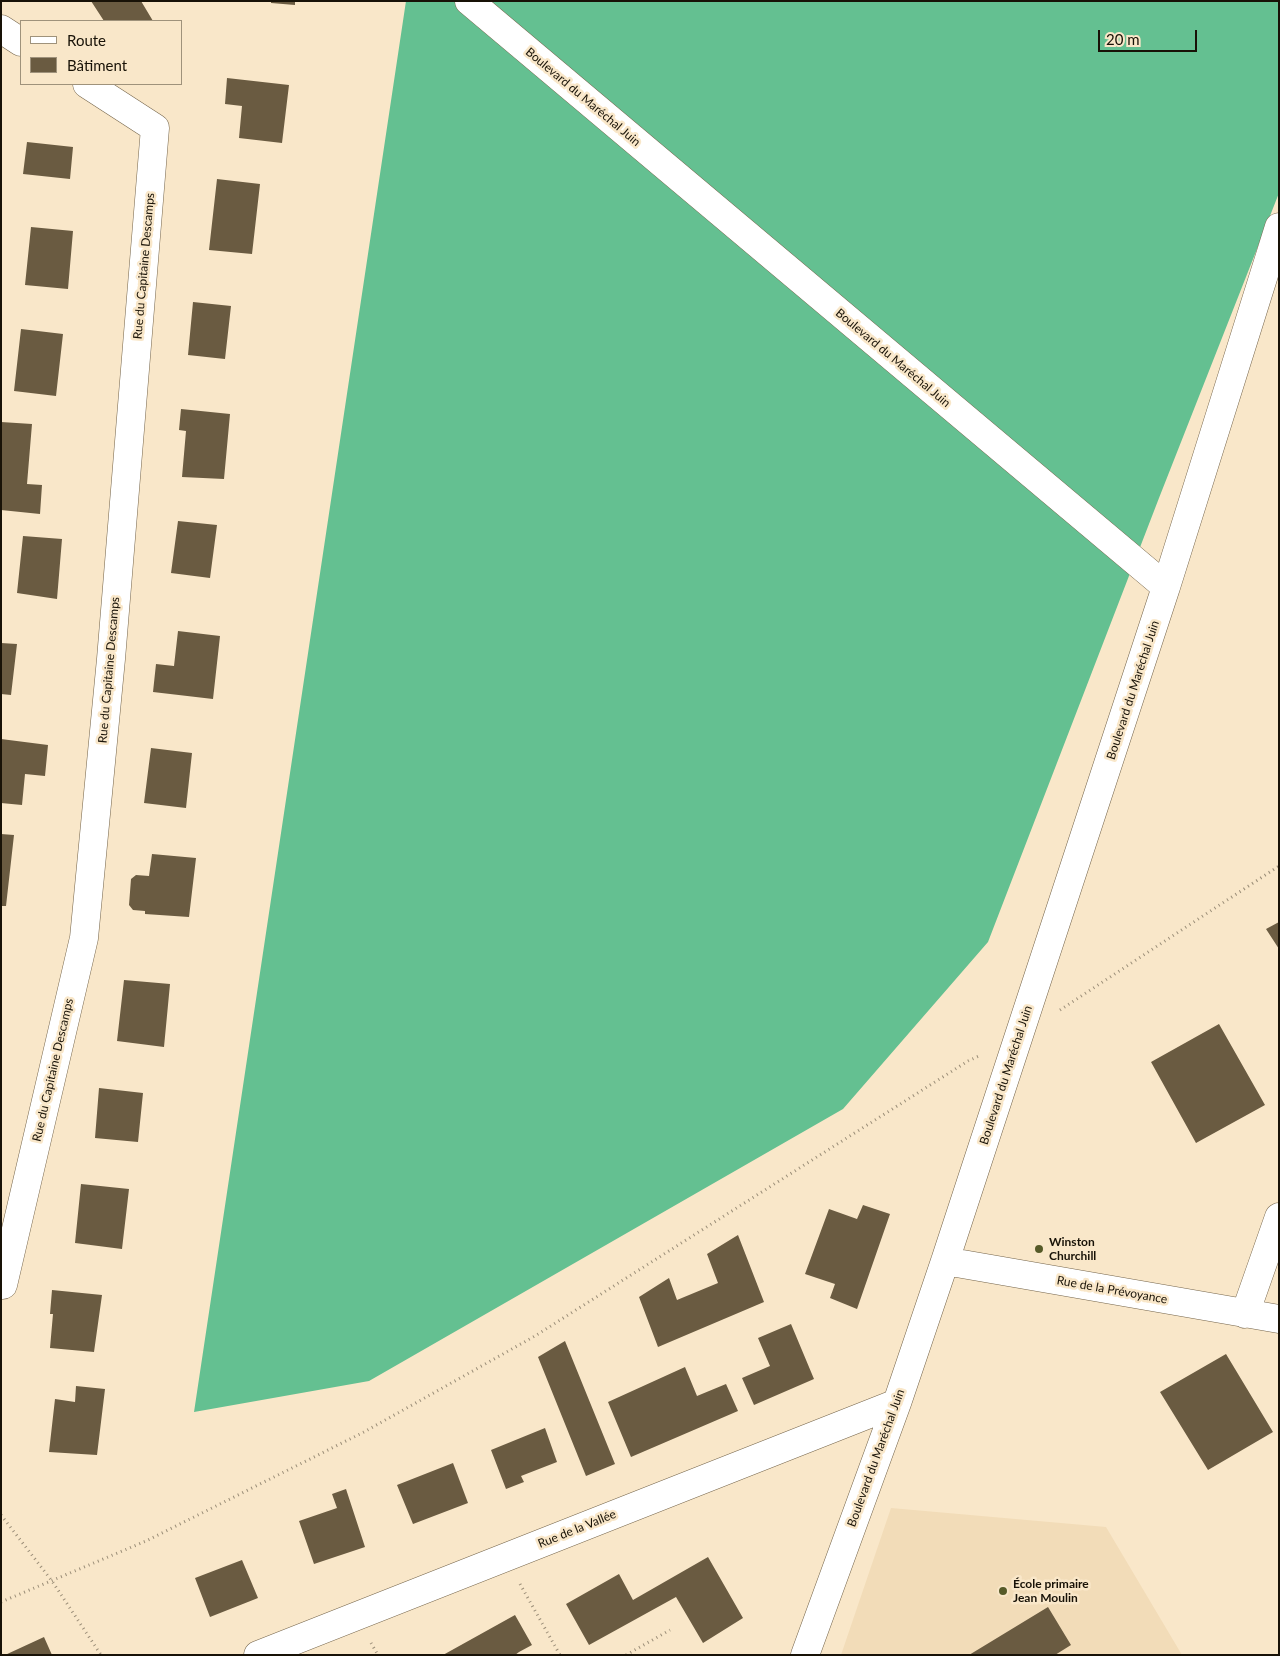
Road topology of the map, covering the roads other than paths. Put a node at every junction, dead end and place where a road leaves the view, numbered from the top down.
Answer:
1 (469, 1) edge
2 (1, 29) edge
3 (20, 41) edge
4 (89, 85) edge
5 (1279, 227) edge
6 (1166, 587) junction
7 (1279, 1217) edge
8 (945, 1260) junction
9 (2, 1292) edge
10 (1245, 1314) junction
11 (1279, 1319) edge
12 (897, 1403) junction
13 (258, 1655) edge
14 (805, 1655) edge

1 - 6 street, Boulevard du Maréchal Juin
2 - 3 street
4 - 9 street, Rue du Capitaine Descamps
5 - 6 street
6 - 8 street, Boulevard du Maréchal Juin
7 - 10 street
8 - 10 street, Rue de la Prévoyance
8 - 12 street, Boulevard du Maréchal Juin
10 - 11 street, Rue de la Prévoyance
12 - 13 street, Rue de la Vallée
12 - 14 street, Boulevard du Maréchal Juin

